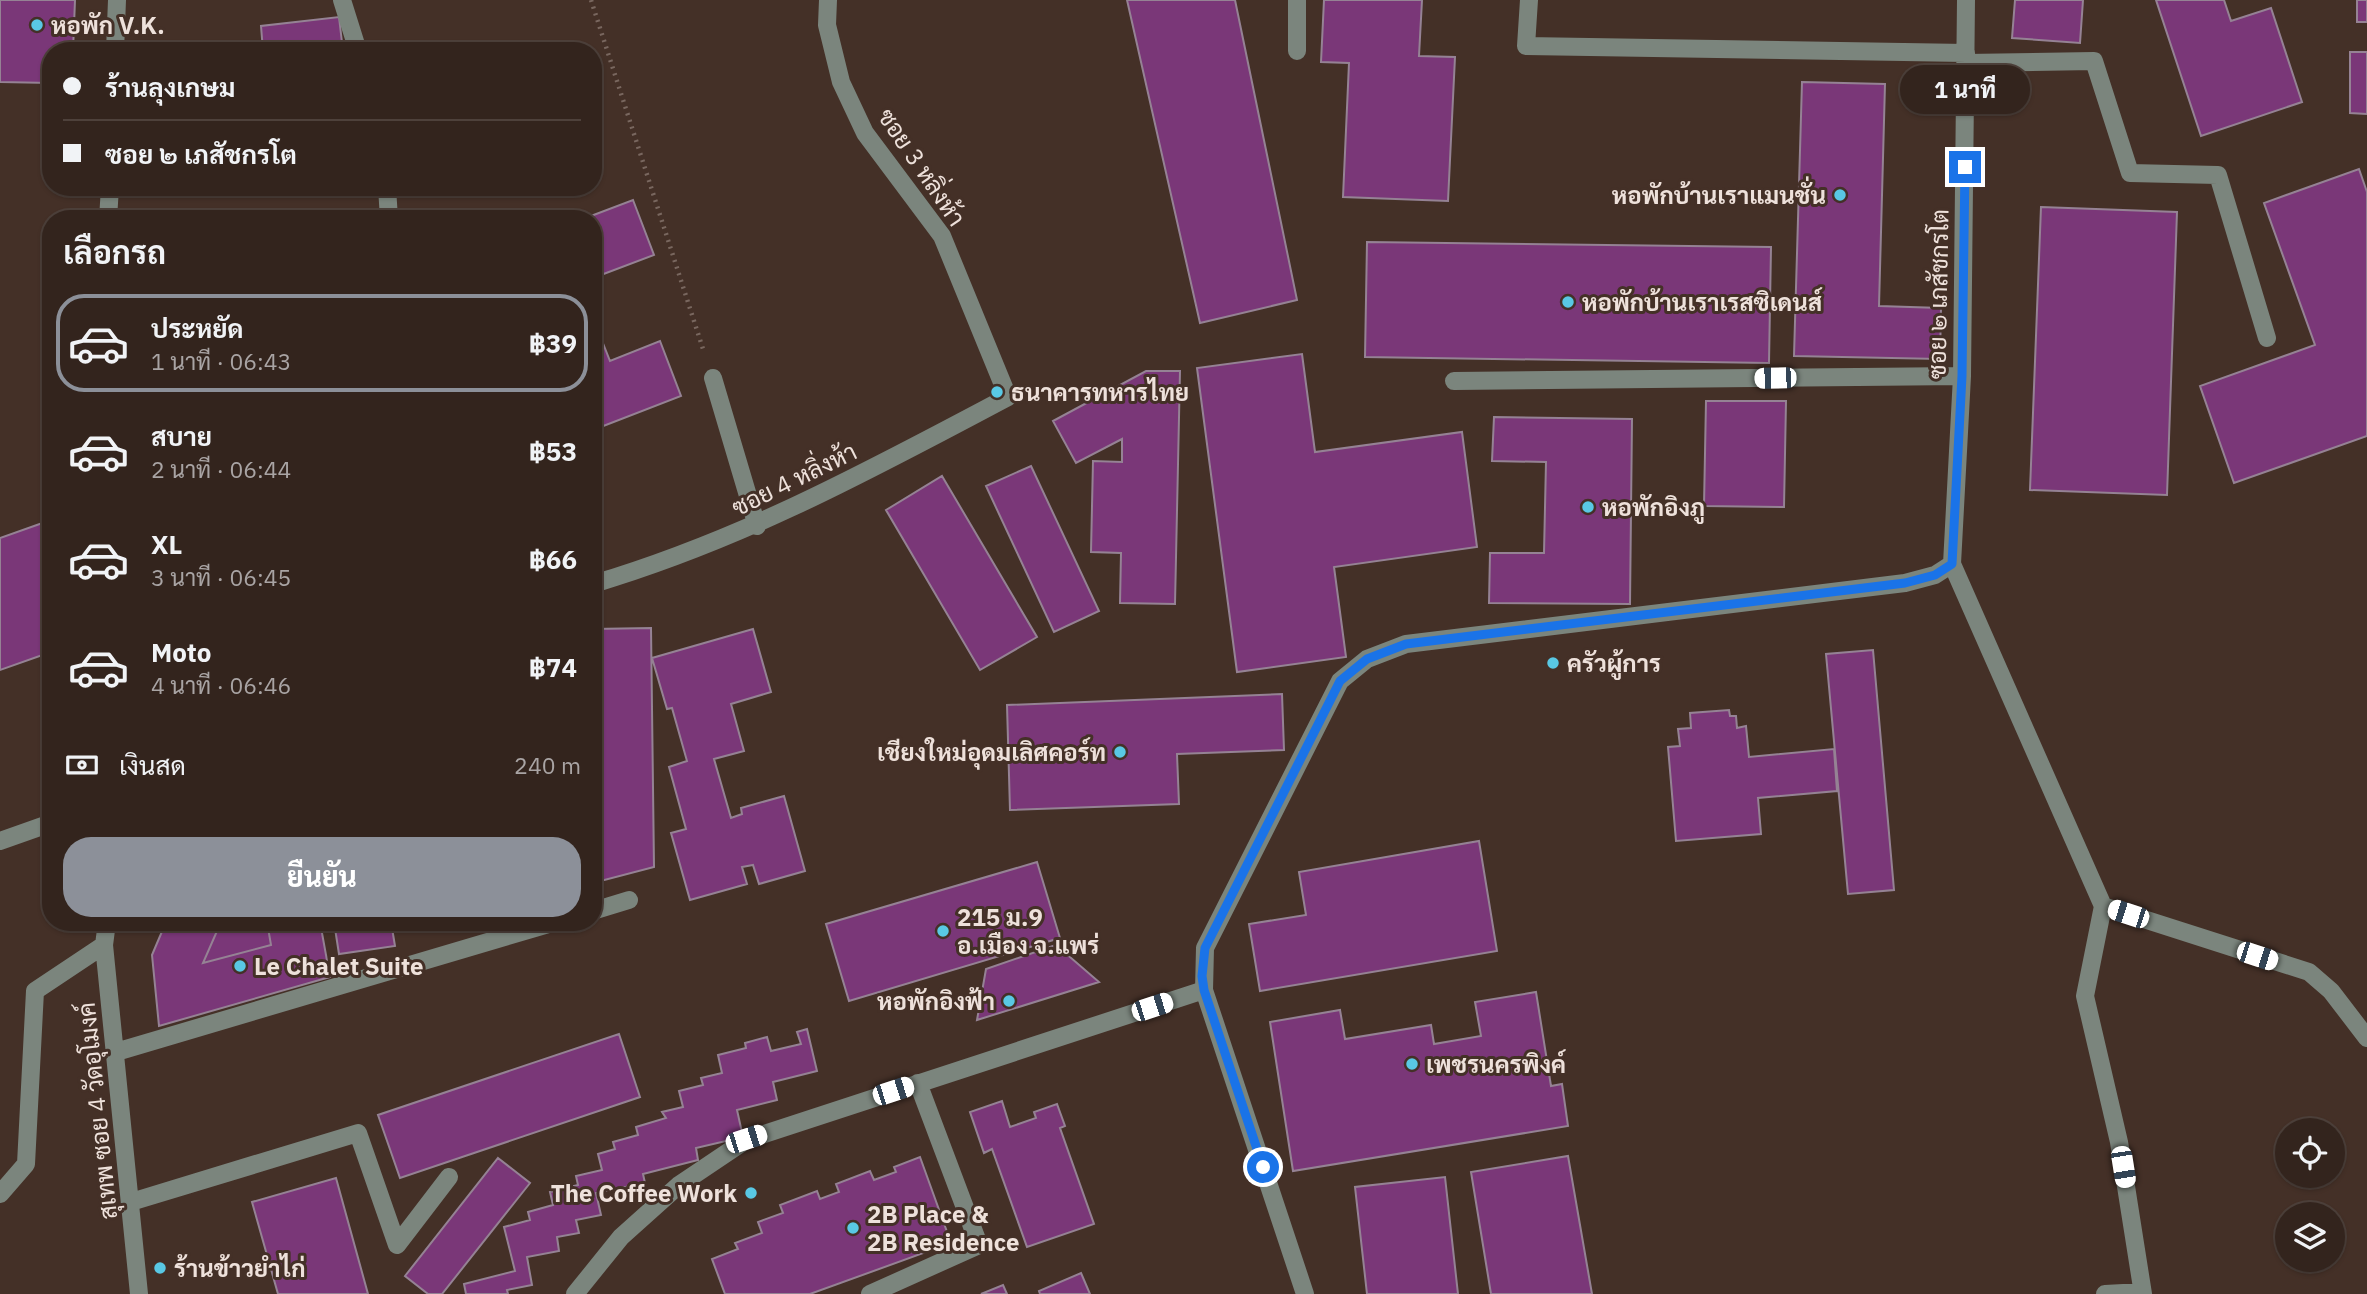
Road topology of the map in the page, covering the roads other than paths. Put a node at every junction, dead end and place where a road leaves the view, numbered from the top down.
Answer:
1 (117, 0) edge
2 (342, 0) edge
3 (828, 0) edge
4 (1297, 0) edge
5 (1529, 0) edge
6 (1966, 0) edge
7 (115, 42) edge
8 (355, 42) edge
9 (1297, 51) dead end
10 (1966, 58) junction
11 (2267, 338) dead end
12 (1962, 376) junction
13 (713, 378) road end
14 (1454, 381) dead end
15 (1008, 397) joint
16 (757, 526) junction
17 (1952, 564) junction
18 (602, 581) edge
19 (42, 826) edge
20 (0, 841) edge
21 (629, 900) dead end
22 (2103, 906) junction
23 (602, 908) edge
24 (106, 931) edge
25 (525, 931) edge
26 (104, 945) junction
27 (1204, 990) junction
28 (2367, 1038) edge
29 (116, 1052) junction
30 (918, 1083) junction
31 (449, 1177) dead end
32 (0, 1194) edge
33 (131, 1202) junction
34 (2143, 1293) edge
35 (139, 1294) edge
36 (575, 1294) edge
37 (870, 1294) edge
38 (1306, 1294) edge
39 (2105, 1294) edge

1 - 7 street
2 - 8 street
3 - 15 street, ซอย 3 หลิ่งห้า
4 - 9 street
5 - 10 street
6 - 10 street, ซอย ๒ เภสัชกรโต
10 - 11 street
10 - 12 street, ซอย ๒ เภสัชกรโต
12 - 14 street
12 - 17 street, ซอย ๒ เภสัชกรโต
13 - 16 street
15 - 16 street, ซอย 4 หลิ่งห้า
16 - 18 street, ซอย 4 หลิ่งห้า
17 - 22 street
17 - 27 street
19 - 20 street
21 - 23 street
22 - 28 street
22 - 34 street
24 - 26 street, สุเทพ ซอย 4 วัดอุโมงค์
25 - 29 street
26 - 29 street, สุเทพ ซอย 4 วัดอุโมงค์
26 - 32 street
27 - 30 street
27 - 38 street
29 - 33 street, สุเทพ ซอย 4 วัดอุโมงค์
30 - 36 street
30 - 37 street
31 - 33 street
33 - 35 street, สุเทพ ซอย 4 วัดอุโมงค์
34 - 39 street

